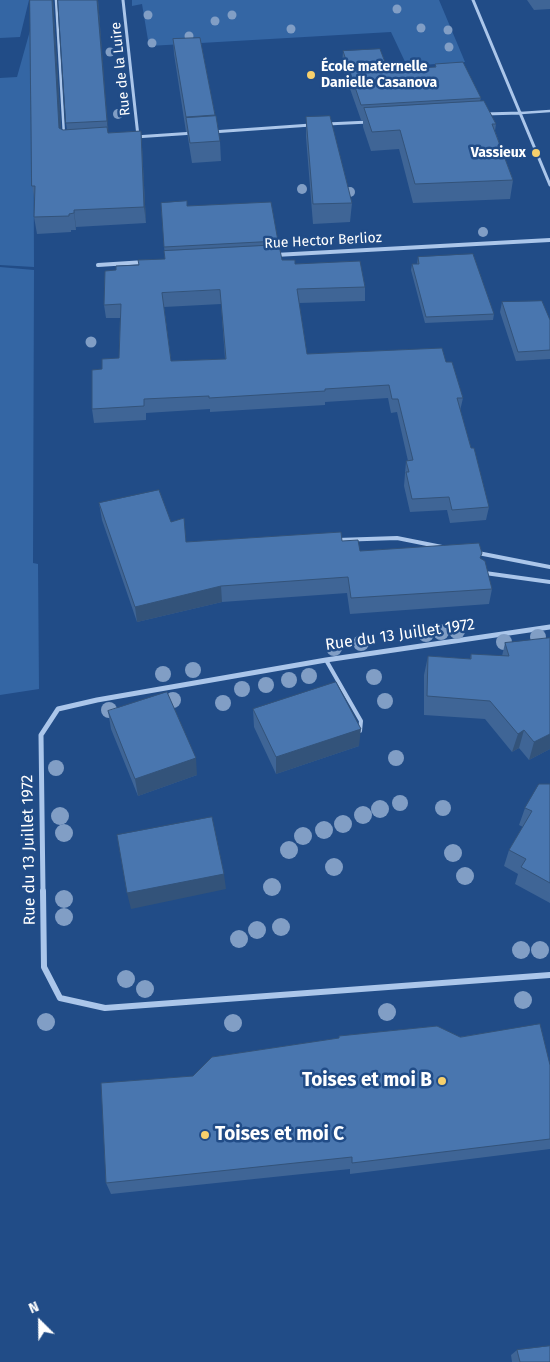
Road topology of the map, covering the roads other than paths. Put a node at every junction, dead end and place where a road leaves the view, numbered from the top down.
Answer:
1 (56, 0) edge
2 (123, 0) edge
3 (473, 0) edge
4 (550, 111) edge
5 (521, 113) junction
6 (482, 114) edge
7 (374, 121) edge
8 (315, 125) edge
9 (325, 125) edge
10 (207, 132) edge
11 (197, 133) edge
12 (138, 136) junction
13 (129, 137) edge
14 (65, 143) edge
15 (550, 183) edge
16 (550, 240) edge
17 (265, 256) edge
18 (147, 262) edge
19 (98, 265) dead end
20 (329, 541) edge
21 (445, 547) edge
22 (474, 553) edge
23 (550, 566) edge
24 (480, 573) edge
25 (550, 582) edge
26 (550, 628) edge
27 (326, 660) junction
28 (359, 739) edge
29 (550, 975) edge

1 - 14 lane
2 - 12 street, Rue de la Luire
3 - 5 street
4 - 5 lane
5 - 6 street
5 - 15 street
7 - 9 street
8 - 10 street
11 - 12 street
12 - 13 street
16 - 17 street, Rue Hector Berlioz
18 - 19 street
20 - 21 lane
22 - 23 lane
24 - 25 lane
26 - 27 street, Rue du 13 Juillet 1972
27 - 28 lane
27 - 29 street, Rue du 13 Juillet 1972

